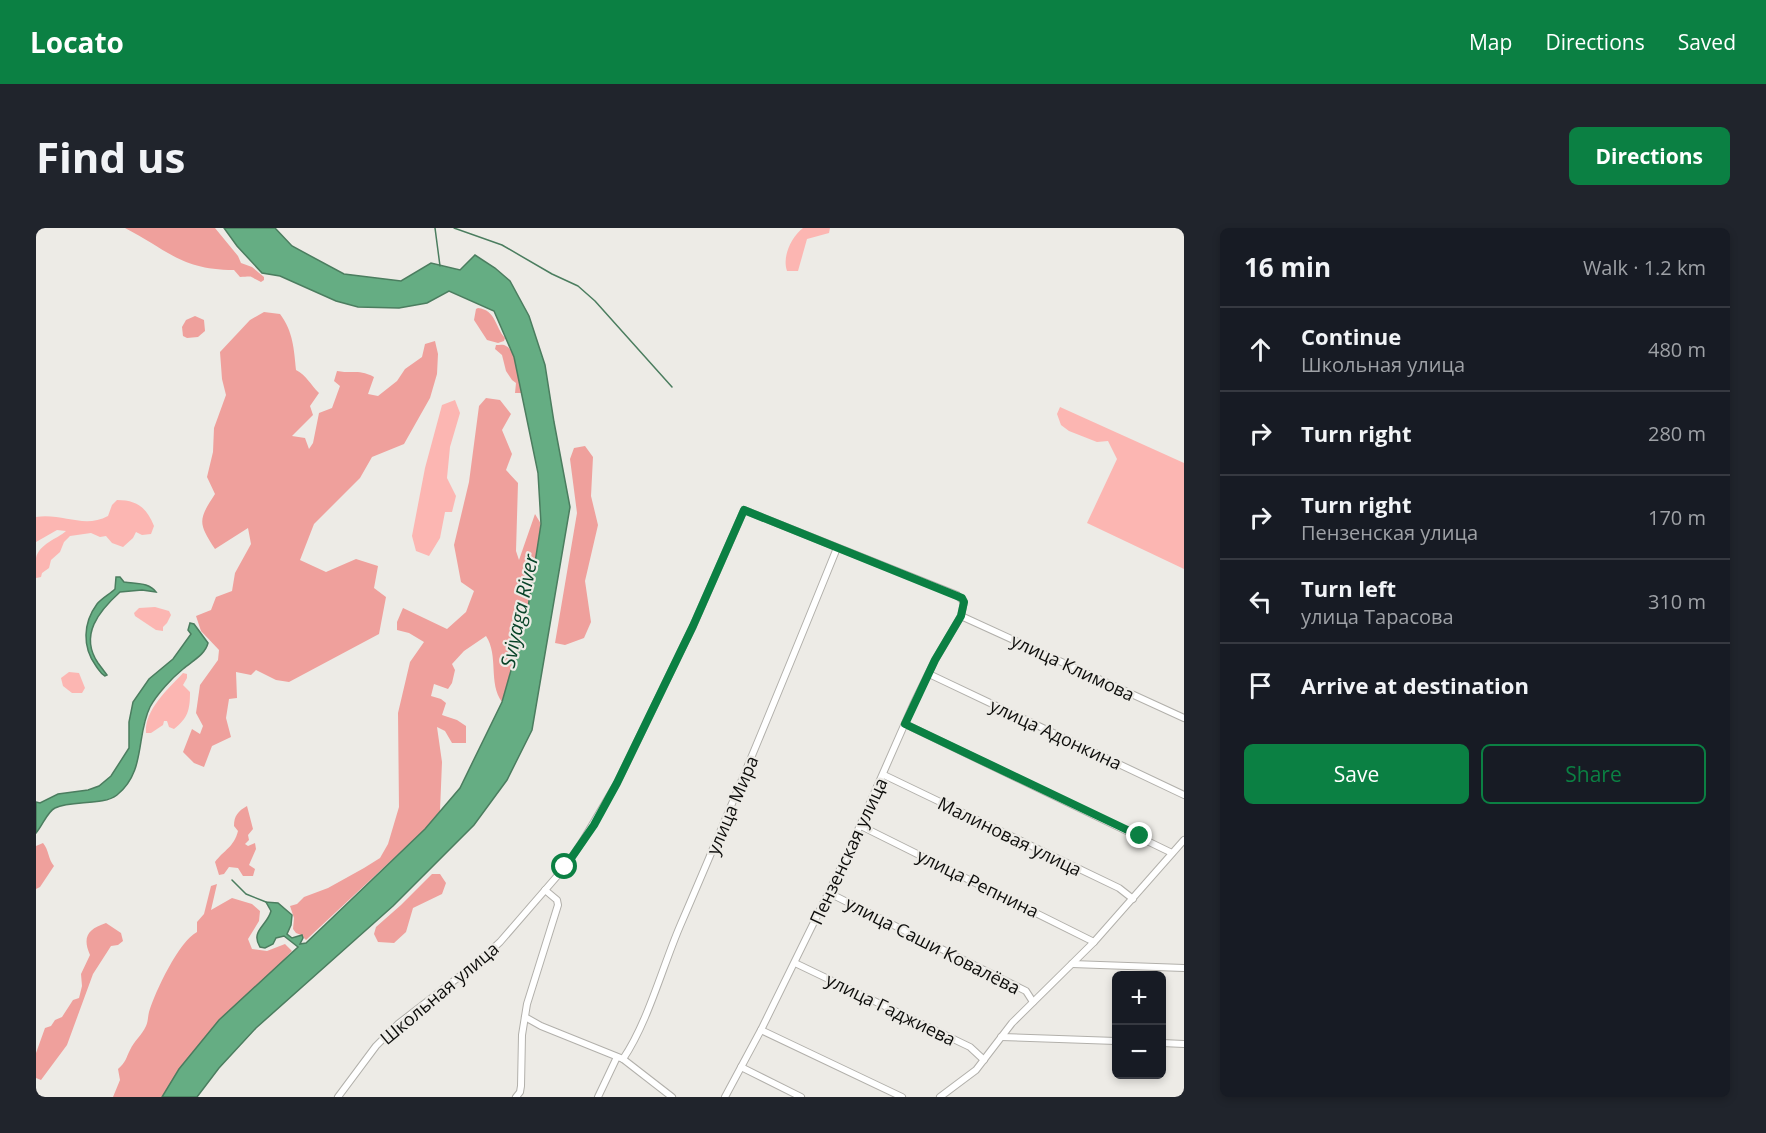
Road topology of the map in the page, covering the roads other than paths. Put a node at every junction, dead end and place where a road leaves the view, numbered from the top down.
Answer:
1 (837, 548) junction
2 (961, 616) junction
3 (929, 674) junction
4 (1184, 718) edge
5 (905, 724) junction
6 (884, 775) junction
7 (1184, 795) edge
8 (861, 826) junction
9 (1184, 840) edge
10 (1172, 853) junction
11 (545, 890) junction
12 (829, 893) junction
13 (1133, 899) junction
14 (1095, 942) junction
15 (795, 963) junction
16 (1072, 964) junction
17 (1184, 968) edge
18 (1033, 1002) junction
19 (525, 1017) junction
20 (761, 1030) junction
21 (1001, 1037) junction
22 (1112, 1041) edge
23 (1166, 1043) edge
24 (1184, 1044) edge
25 (620, 1058) junction
26 (984, 1060) junction
27 (741, 1067) junction
28 (338, 1097) edge
29 (516, 1097) edge
30 (598, 1097) edge
31 (672, 1097) edge
32 (725, 1097) edge
33 (801, 1097) edge
34 (902, 1097) edge
35 (940, 1097) edge

1 - 2 street, Пензенская улица
1 - 11 street, Школьная улица
1 - 25 street, улица Мира
2 - 3 street, Пензенская улица
2 - 4 street, улица Климова
3 - 5 street, Пензенская улица
3 - 7 street, улица Адонкина
5 - 6 street, Пензенская улица
5 - 10 street
6 - 8 street, Пензенская улица
6 - 13 street, Малиновая улица
8 - 12 street, Пензенская улица
8 - 14 street, улица Репнина
9 - 10 street
10 - 13 street
11 - 19 street
11 - 28 street, Школьная улица
12 - 15 street, Пензенская улица
12 - 18 street, улица Саши Ковалёва
13 - 14 street
14 - 16 street
15 - 20 street, Пензенская улица
15 - 26 street, улица Гаджиева
16 - 17 street
16 - 18 street
18 - 21 street
19 - 25 street
19 - 29 street
20 - 27 street, Пензенская улица
20 - 34 street
21 - 22 street
21 - 26 street
23 - 24 street
25 - 30 street, улица Мира
25 - 31 street
26 - 35 street
27 - 32 street, Пензенская улица
27 - 33 street

